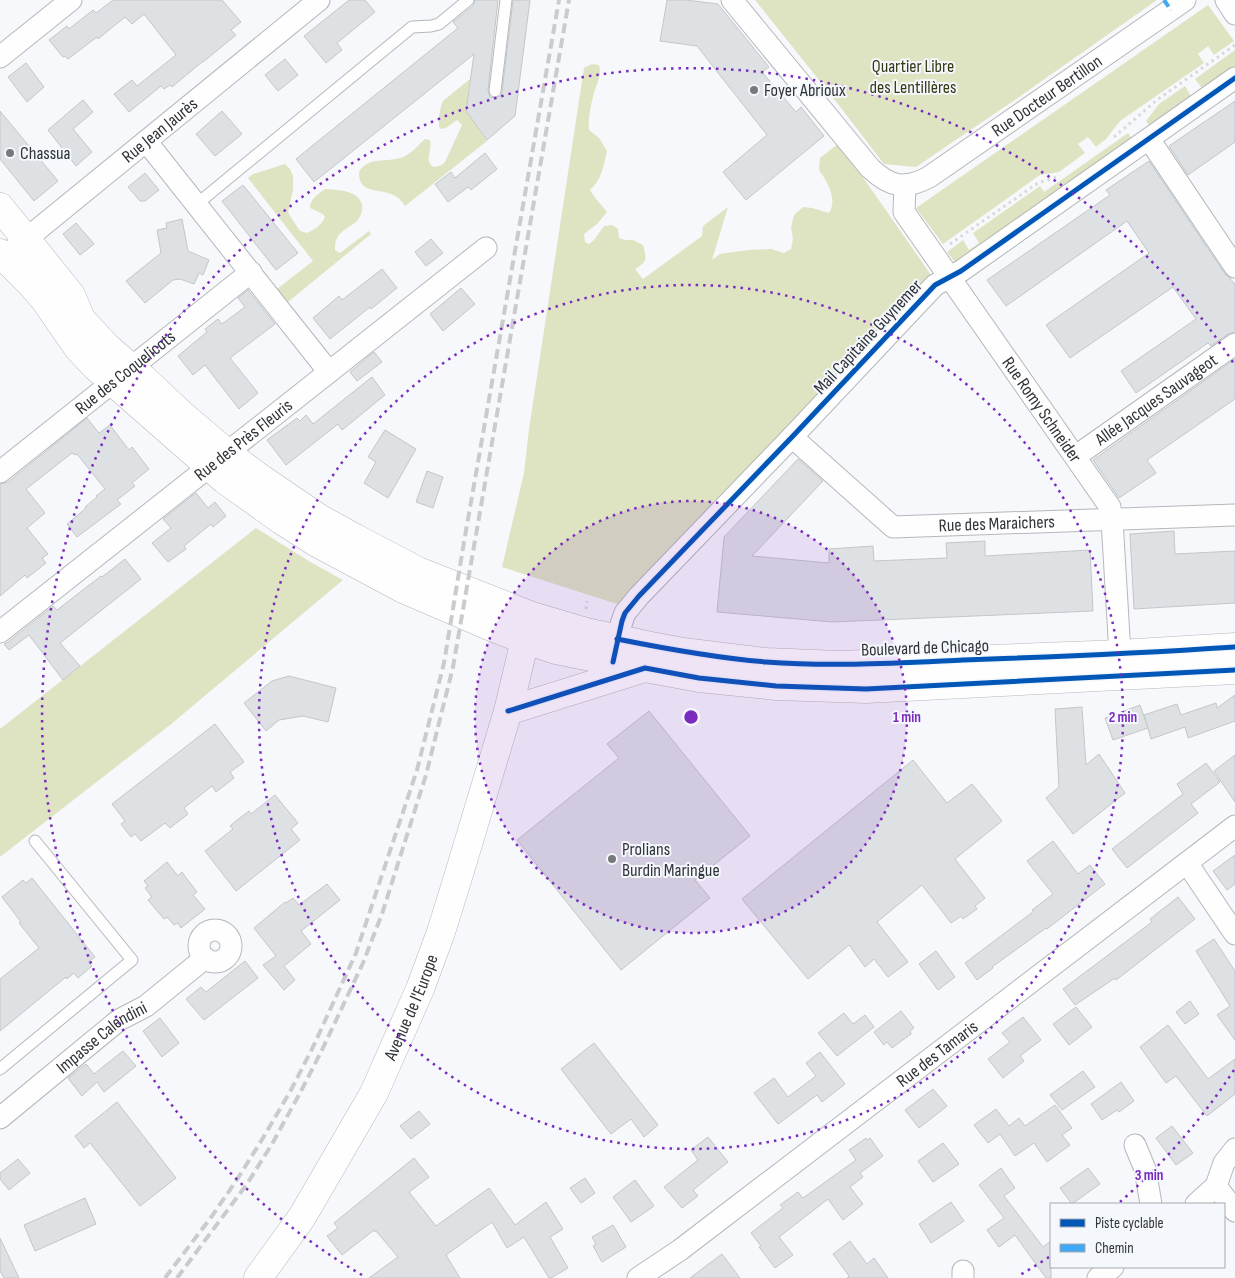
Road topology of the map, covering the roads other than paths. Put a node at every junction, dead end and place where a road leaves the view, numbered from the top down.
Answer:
1 (71, 0) edge
2 (319, 0) edge
3 (468, 0) edge
4 (506, 0) edge
5 (732, 0) edge
6 (1186, 0) edge
7 (1226, 0) edge
8 (1235, 14) edge
9 (0, 57) edge
10 (1235, 78) edge
11 (495, 91) dead end
12 (1149, 139) junction
13 (146, 141) junction
14 (905, 185) junction
15 (197, 204) junction
16 (0, 207) edge
17 (26, 239) junction
18 (486, 248) dead end
19 (1, 257) edge
20 (1235, 267) edge
21 (250, 272) junction
22 (950, 277) junction
23 (1235, 344) edge
24 (329, 372) junction
25 (122, 374) junction
26 (792, 437) junction
27 (1076, 456) junction
28 (218, 460) junction
29 (0, 472) edge
30 (1235, 514) edge
31 (1112, 520) junction
32 (529, 628) junction
33 (0, 632) edge
34 (1235, 647) edge
35 (615, 651) junction
36 (1120, 654) junction
37 (645, 668) junction
38 (1235, 670) edge
39 (508, 711) junction
40 (1235, 826) edge
41 (36, 841) dead end
42 (1187, 862) junction
43 (1235, 934) edge
44 (205, 958) dead end
45 (0, 1069) edge
46 (0, 1118) edge
47 (1135, 1145) dead end
48 (1235, 1149) edge
49 (1216, 1186) junction
50 (1151, 1203) edge
51 (1197, 1203) edge
52 (1235, 1211) edge
53 (1111, 1268) edge
54 (258, 1278) edge
55 (638, 1278) edge
56 (1098, 1278) edge

1 - 9 street
2 - 13 street, Rue Jean Jaurès
3 - 15 lane
4 - 11 lane
5 - 14 street
6 - 14 street, Rue Docteur Bertillon
7 - 8 street
10 - 12 street, Mail Capitaine Guynemer
12 - 20 street
12 - 22 street, Mail Capitaine Guynemer
13 - 15 street
13 - 17 street, Rue Jean Jaurès
14 - 22 street, Rue Romy Schneider
15 - 21 street
16 - 17 main road
17 - 19 street, Rue Jean Jaurès
17 - 25 main road
18 - 24 street, Rue des Près Fleuris
19 - 25 main road
21 - 24 street
21 - 25 street, Rue des Coquelicots
22 - 26 street, Mail Capitaine Guynemer
22 - 27 street, Rue Romy Schneider
23 - 27 street, Allée Jacques Sauvageot
24 - 28 street, Rue des Près Fleuris
25 - 28 main road, Boulevard de Chicago
25 - 29 street, Rue des Coquelicots
26 - 31 street, Rue des Maraichers
26 - 35 street, Mail Capitaine Guynemer
27 - 31 street, Rue Romy Schneider
28 - 32 main road, Boulevard de Chicago
28 - 33 street, Rue des Près Fleuris
30 - 31 street, Rue des Maraichers
31 - 36 street, Rue Romy Schneider
32 - 35 main road, Boulevard de Chicago
32 - 39 main road, Avenue de l'Europe
34 - 36 main road, Boulevard de Chicago
35 - 36 main road, Boulevard de Chicago
35 - 37 main road, Boulevard de Chicago
37 - 38 main road, Boulevard de Chicago
37 - 39 main road
39 - 54 main road, Avenue de l'Europe
40 - 42 street, Rue des Tamaris
41 - 45 lane
42 - 43 street
42 - 55 street, Rue des Tamaris
44 - 46 street, Impasse Calendini
47 - 50 street
48 - 49 street
49 - 51 street
49 - 52 street
53 - 56 street

